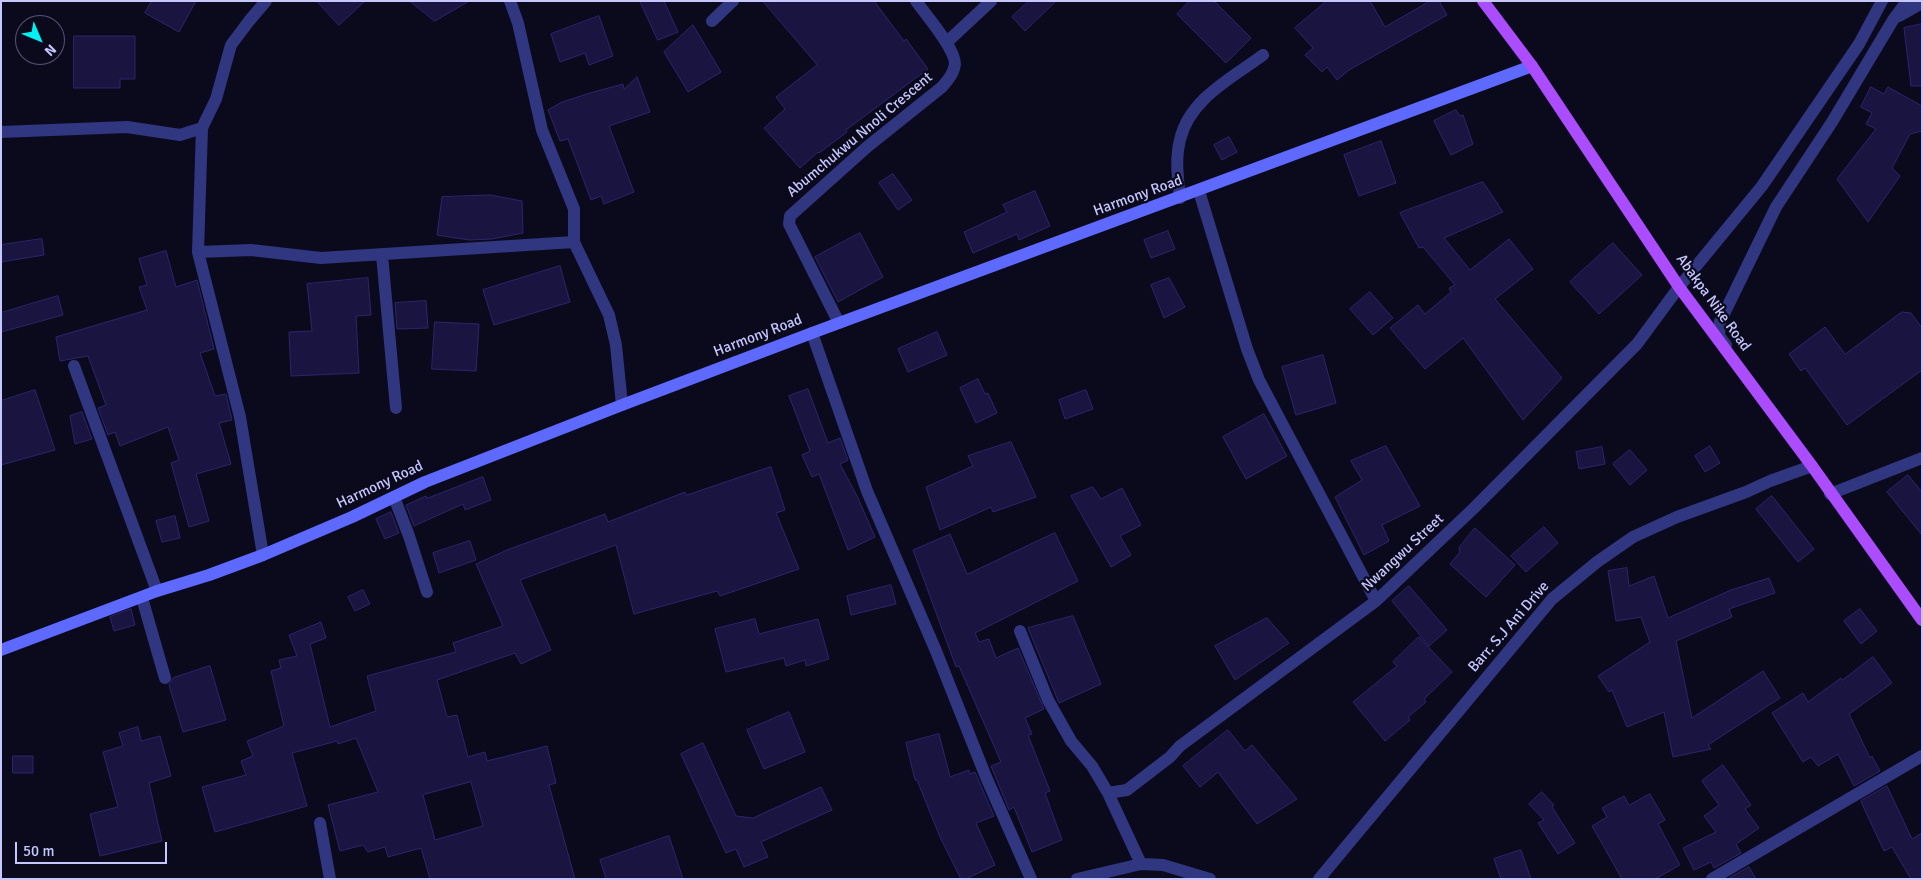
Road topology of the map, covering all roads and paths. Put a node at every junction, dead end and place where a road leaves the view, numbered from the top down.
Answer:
1 (266, 1) edge
2 (510, 1) edge
3 (732, 1) edge
4 (916, 1) edge
5 (991, 1) edge
6 (1483, 1) edge
7 (1882, 1) edge
8 (1907, 1) edge
9 (1922, 3) edge
10 (712, 20) dead end
11 (1893, 20) junction
12 (947, 42) junction
13 (1263, 56) dead end
14 (1532, 66) junction
15 (202, 128) junction
16 (1, 132) edge
17 (1198, 191) junction
18 (1180, 198) junction
19 (574, 242) junction
20 (198, 252) junction
21 (382, 255) junction
22 (1679, 287) junction
23 (839, 323) junction
24 (812, 333) junction
25 (74, 366) dead end
26 (622, 405) junction
27 (396, 408) dead end
28 (1922, 458) edge
29 (1812, 466) junction
30 (1832, 493) junction
31 (394, 497) junction
32 (263, 555) junction
33 (157, 591) junction
34 (427, 592) dead end
35 (142, 598) junction
36 (1376, 601) junction
37 (1922, 620) edge
38 (1020, 631) dead end
39 (1, 650) edge
40 (165, 678) dead end
41 (1922, 756) edge
42 (1108, 793) junction
43 (320, 823) dead end
44 (1141, 864) junction
45 (330, 879) edge
46 (1031, 879) edge
47 (1077, 879) edge
48 (1210, 879) edge
49 (1319, 879) edge
50 (1712, 879) edge

1 - 15 street
2 - 19 street
3 - 10 street
4 - 12 street, Abumchukwu Nnoli Crescent
5 - 12 street
6 - 14 main road, Abakpa Nike Road
7 - 22 street, Nwangwu Street
8 - 11 street
9 - 11 street
11 - 30 street
12 - 23 street, Abumchukwu Nnoli Crescent
13 - 18 street
14 - 17 main road, Harmony Road
14 - 22 main road, Abakpa Nike Road
15 - 16 street
15 - 20 street
17 - 18 main road, Harmony Road
17 - 36 street
18 - 23 main road, Harmony Road
19 - 21 street
19 - 26 street
20 - 21 street
20 - 32 street
21 - 27 street
22 - 29 main road, Abakpa Nike Road
22 - 36 street, Nwangwu Street
23 - 24 main road, Harmony Road
24 - 26 main road, Harmony Road
24 - 46 street
25 - 33 street
26 - 31 main road, Harmony Road
28 - 30 street
29 - 30 main road, Abakpa Nike Road
29 - 49 street, Barr. S.J Ani Drive
30 - 37 main road, Abakpa Nike Road
31 - 32 main road, Harmony Road
31 - 34 street
32 - 33 main road, Harmony Road
33 - 35 main road, Harmony Road
35 - 39 main road, Harmony Road
35 - 40 street
36 - 42 street, Nwangwu Street
38 - 42 street
41 - 50 street
42 - 44 street
43 - 45 street
44 - 47 street
44 - 48 street

